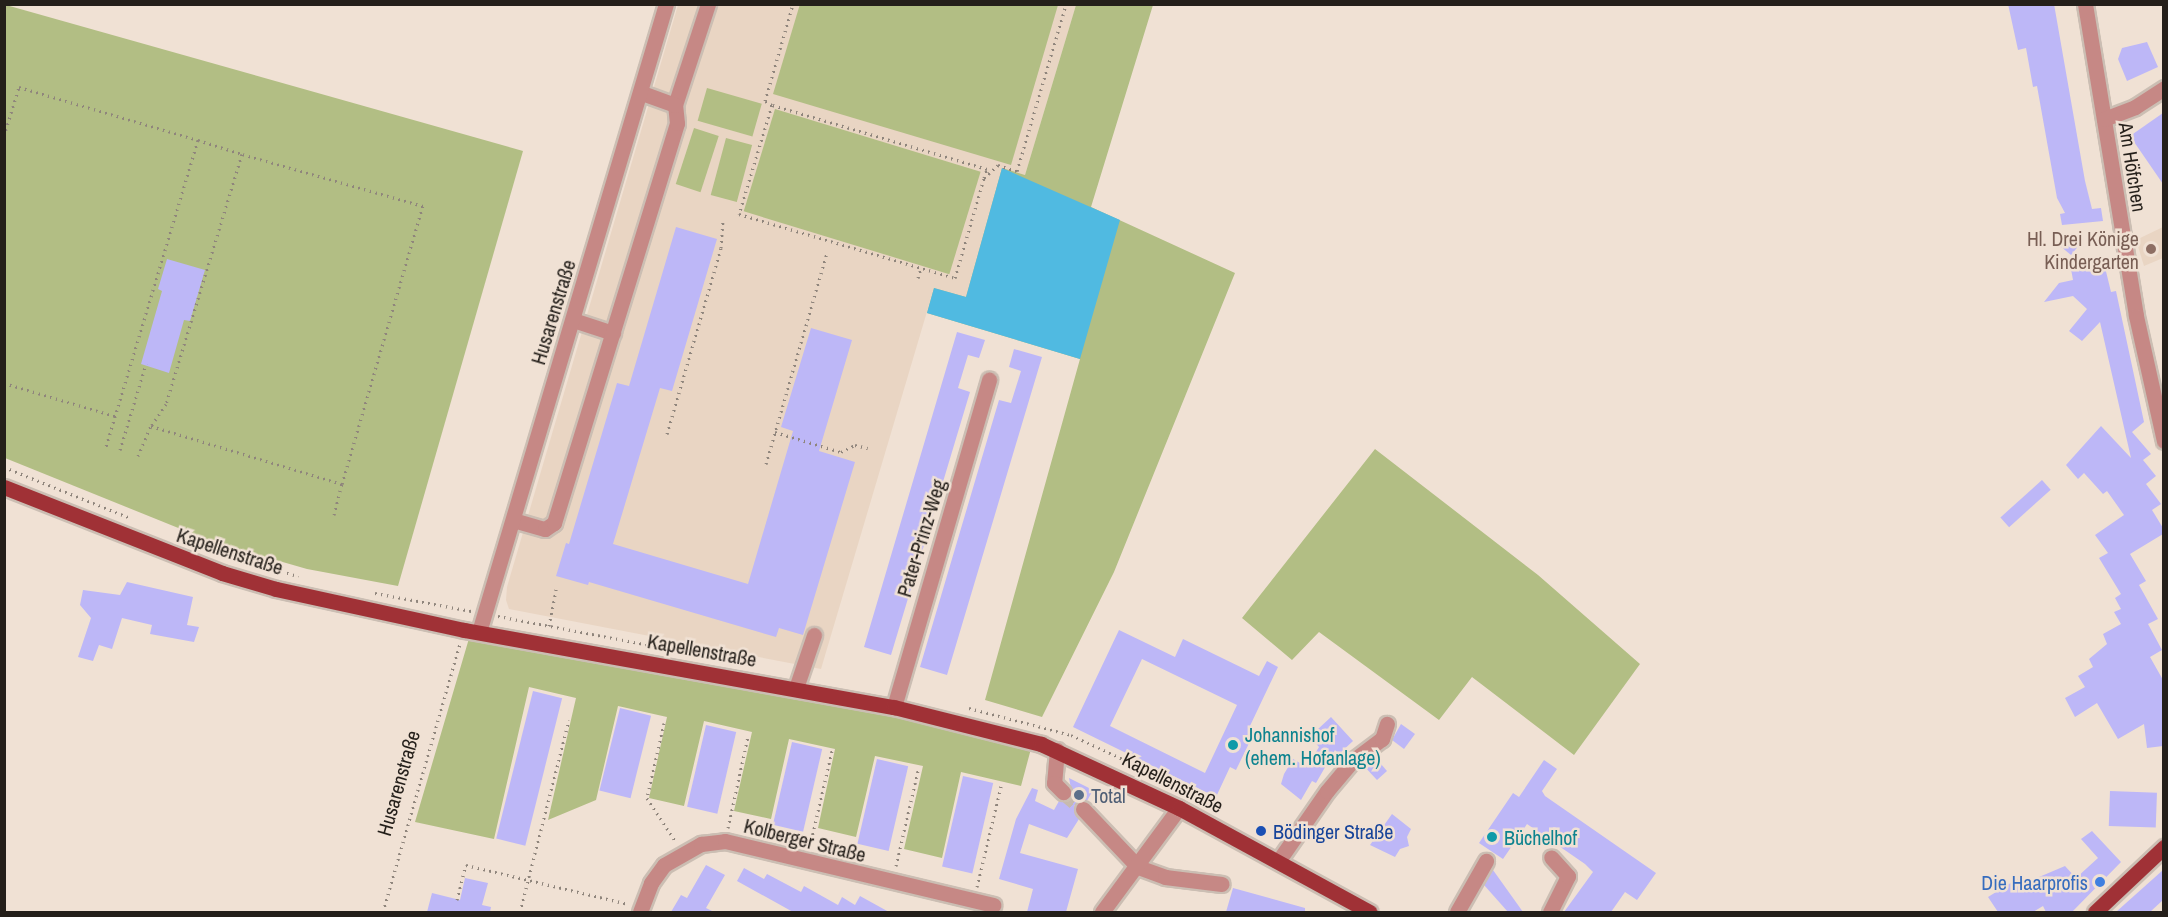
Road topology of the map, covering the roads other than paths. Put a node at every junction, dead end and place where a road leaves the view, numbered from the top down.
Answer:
1 (666, 4) edge
2 (708, 4) edge
3 (2085, 4) edge
4 (2163, 88) edge
5 (640, 92) junction
6 (675, 105) junction
7 (2104, 118) junction
8 (573, 320) junction
9 (613, 333) junction
10 (989, 380) dead end
11 (2163, 441) edge
12 (4, 487) edge
13 (513, 520) junction
14 (479, 632) junction
15 (814, 635) dead end
16 (796, 688) junction
17 (894, 707) junction
18 (1387, 724) dead end
19 (1057, 750) junction
20 (1063, 792) tunnel mouth
21 (1179, 808) junction
22 (1083, 809) tunnel mouth
23 (2163, 847) edge
24 (1551, 857) dead end
25 (1279, 860) junction
26 (1486, 861) dead end
27 (1138, 867) junction
28 (1222, 884) dead end
29 (993, 906) dead end
30 (641, 910) edge
31 (1102, 912) edge
32 (1370, 912) edge
33 (1457, 912) edge
34 (1550, 912) edge
35 (2095, 912) edge

1 - 5 street, Husarenstraße
2 - 6 street
3 - 7 street, Am Höfchen
4 - 7 street
5 - 6 street
5 - 8 street, Husarenstraße
6 - 9 street
7 - 11 street, Am Höfchen
8 - 9 street
8 - 13 street, Husarenstraße
9 - 13 street
10 - 17 street, Pater-Prinz-Weg
12 - 14 main road, Kapellenstraße
13 - 14 street, Husarenstraße
14 - 16 main road, Kapellenstraße
15 - 16 street
16 - 17 main road, Kapellenstraße
17 - 19 main road, Kapellenstraße
18 - 25 street
19 - 20 street
19 - 21 main road, Kapellenstraße
21 - 25 main road, Kapellenstraße
21 - 27 street
22 - 27 street
23 - 35 main road
24 - 34 street
25 - 32 main road, Kapellenstraße
26 - 33 street
27 - 28 street
27 - 31 street
29 - 30 street, Kolberger Straße

